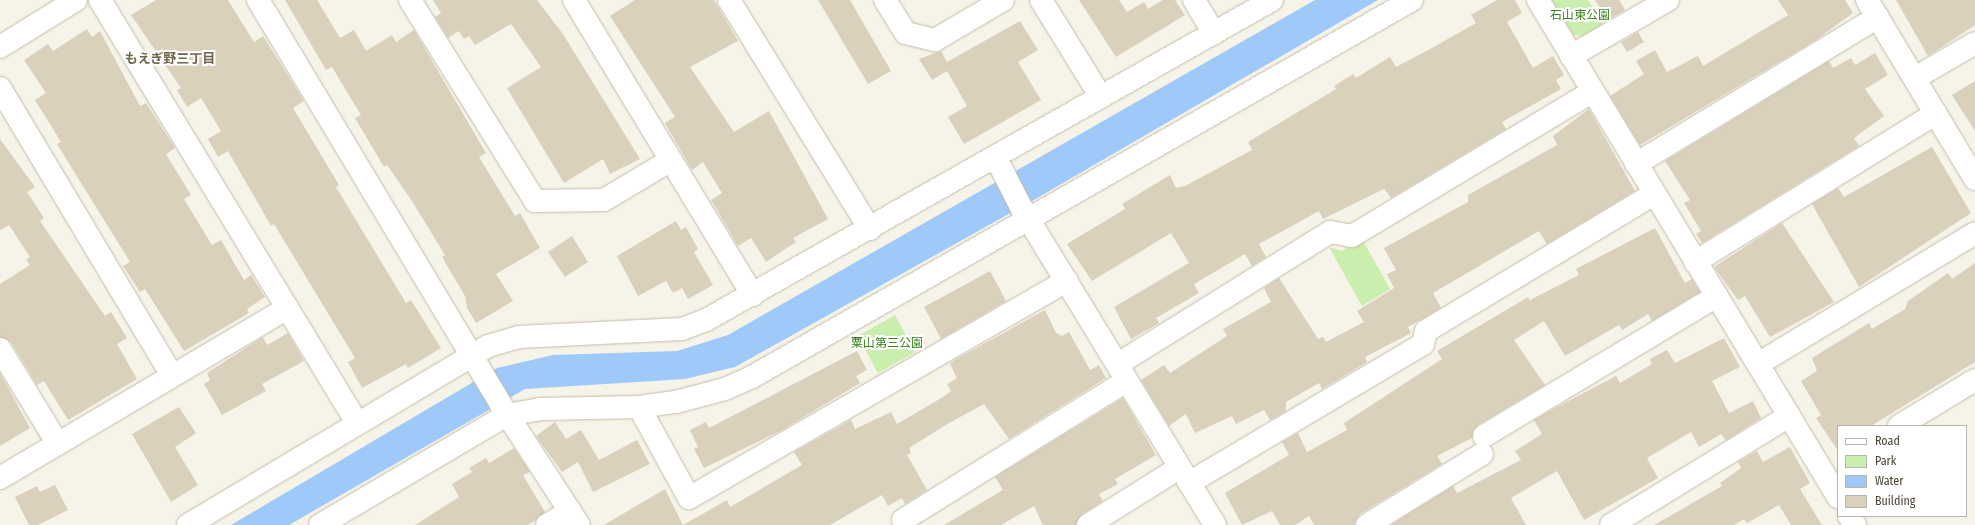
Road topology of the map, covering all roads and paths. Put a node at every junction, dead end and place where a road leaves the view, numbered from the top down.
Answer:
1 (76, 0) edge
2 (100, 0) edge
3 (258, 0) edge
4 (410, 0) edge
5 (574, 0) edge
6 (729, 0) edge
7 (885, 0) edge
8 (1003, 0) edge
9 (1041, 0) edge
10 (1194, 0) edge
11 (1272, 0) edge
12 (1412, 0) edge
13 (1538, 0) edge
14 (1668, 0) edge
15 (1872, 8) edge
16 (1214, 33) junction
17 (1975, 43) edge
18 (0, 47) edge
19 (1572, 56) junction
20 (1915, 78) junction
21 (0, 88) edge
22 (1592, 92) junction
23 (1101, 96) junction
24 (1936, 113) junction
25 (671, 160) junction
26 (1636, 164) junction
27 (1000, 165) junction
28 (1975, 178) edge
29 (1654, 194) junction
30 (1025, 214) junction
31 (870, 229) junction
32 (1975, 233) edge
33 (1695, 262) junction
34 (1067, 281) junction
35 (753, 295) junction
36 (1717, 296) junction
37 (287, 308) junction
38 (0, 349) edge
39 (478, 363) junction
40 (1758, 364) junction
41 (1122, 373) junction
42 (171, 374) junction
43 (1975, 380) edge
44 (639, 407) junction
45 (504, 410) junction
46 (1789, 416) junction
47 (357, 423) junction
48 (1901, 425) edge
49 (58, 444) junction
50 (1830, 467) edge
51 (1184, 476) junction
52 (0, 478) edge
53 (1837, 494) edge
54 (575, 518) edge
55 (903, 520) dead end
56 (188, 525) edge
57 (320, 525) edge
58 (547, 525) edge
59 (1088, 525) edge
60 (1215, 525) edge
61 (1367, 525) edge
62 (1611, 525) edge

1 - 18 street
2 - 37 street
3 - 39 street
4 - 25 street
5 - 25 street
6 - 31 street
7 - 8 street
9 - 23 street
10 - 16 street
11 - 16 street
12 - 30 street
13 - 19 street
14 - 19 street
15 - 20 street
15 - 26 street
16 - 23 street
17 - 20 street
19 - 22 street
20 - 24 street
21 - 42 street
22 - 26 street
22 - 41 street
23 - 27 street
24 - 28 street
24 - 33 street
25 - 35 street
26 - 29 street
27 - 30 street
27 - 31 street
29 - 33 street
29 - 51 street
30 - 34 street
30 - 44 street
31 - 35 street
32 - 40 street
33 - 36 street
34 - 41 street
34 - 44 street
35 - 39 street
36 - 40 street
36 - 61 street
37 - 42 street
37 - 47 street
38 - 49 street
39 - 45 street
39 - 47 street
40 - 46 street
41 - 51 street
41 - 55 street
42 - 49 street
43 - 48 street
44 - 45 street
45 - 54 street
45 - 57 street
46 - 50 street
46 - 62 street
47 - 56 street
49 - 52 street
50 - 53 street
51 - 59 street
51 - 60 street
54 - 58 street

